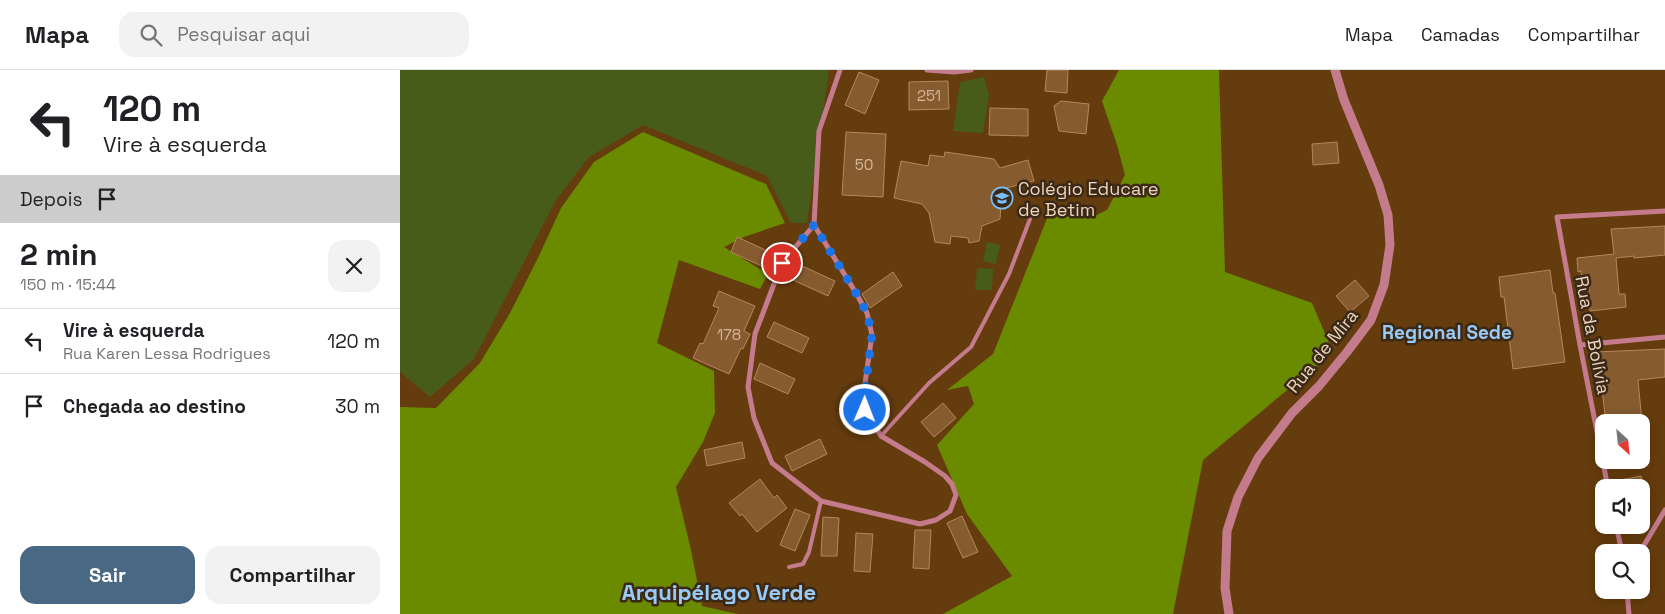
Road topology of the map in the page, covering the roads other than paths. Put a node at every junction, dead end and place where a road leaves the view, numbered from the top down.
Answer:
1 (840, 70) edge
2 (927, 70) edge
3 (971, 70) edge
4 (1335, 70) edge
5 (1665, 210) edge
6 (1030, 219) dead end
7 (814, 225) junction
8 (1665, 338) edge
9 (1580, 345) junction
10 (881, 436) junction
11 (1606, 479) edge
12 (821, 501) junction
13 (1665, 510) edge
14 (1645, 544) edge
15 (789, 566) dead end
16 (1628, 599) edge
17 (1229, 614) edge
18 (1629, 614) edge

1 - 7 street
2 - 3 street
4 - 17 street, Rua de Mira
5 - 9 street, Rua da Bolívia
6 - 10 lane
7 - 10 street
7 - 12 street
8 - 9 street
9 - 11 street, Rua da Bolívia
10 - 12 street
12 - 15 lane
13 - 14 street
16 - 18 street

